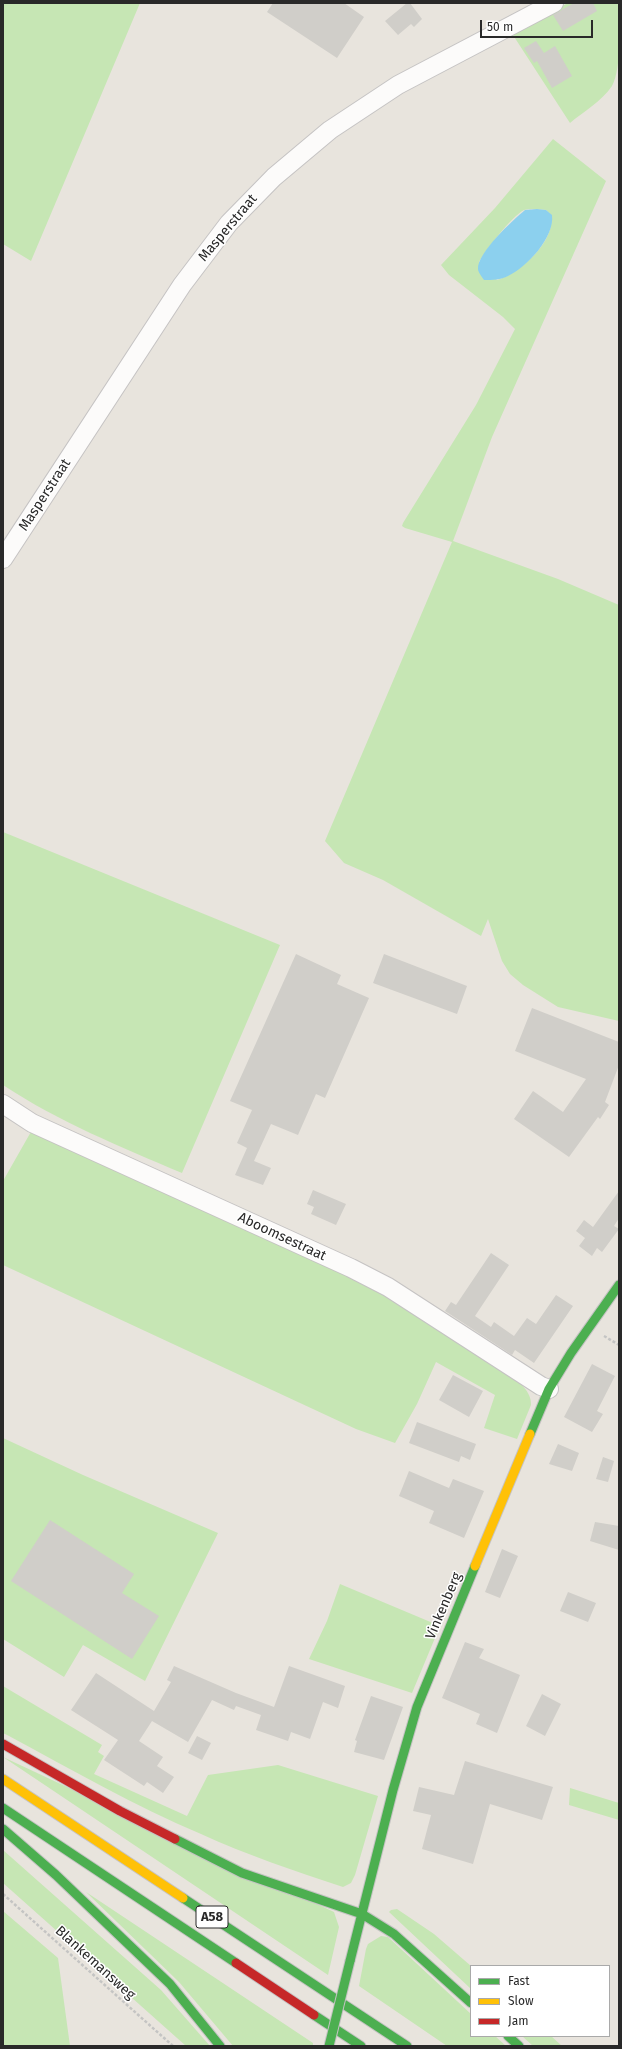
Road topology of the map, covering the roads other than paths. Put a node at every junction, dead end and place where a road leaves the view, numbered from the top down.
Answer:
1 (554, 3) edge
2 (3, 559) edge
3 (3, 1104) edge
4 (619, 1285) edge
5 (549, 1389) junction
6 (3, 1744) edge
7 (3, 1779) edge
8 (3, 1808) edge
9 (3, 1829) edge
10 (362, 1914) junction
11 (470, 2002) edge
12 (509, 2037) edge
13 (220, 2046) edge
14 (329, 2046) edge
15 (361, 2046) edge
16 (408, 2046) edge
17 (519, 2046) edge

1 - 2 street, Masperstraat
3 - 5 street, Aboomsestraat
4 - 5 main road, Vinkenberg
5 - 10 main road, Vinkenberg
6 - 10 main road
7 - 16 main road, A58
8 - 15 main road, A58
9 - 13 main road
10 - 11 main road
10 - 14 main road, Vinkenberg, bridge
12 - 17 main road

